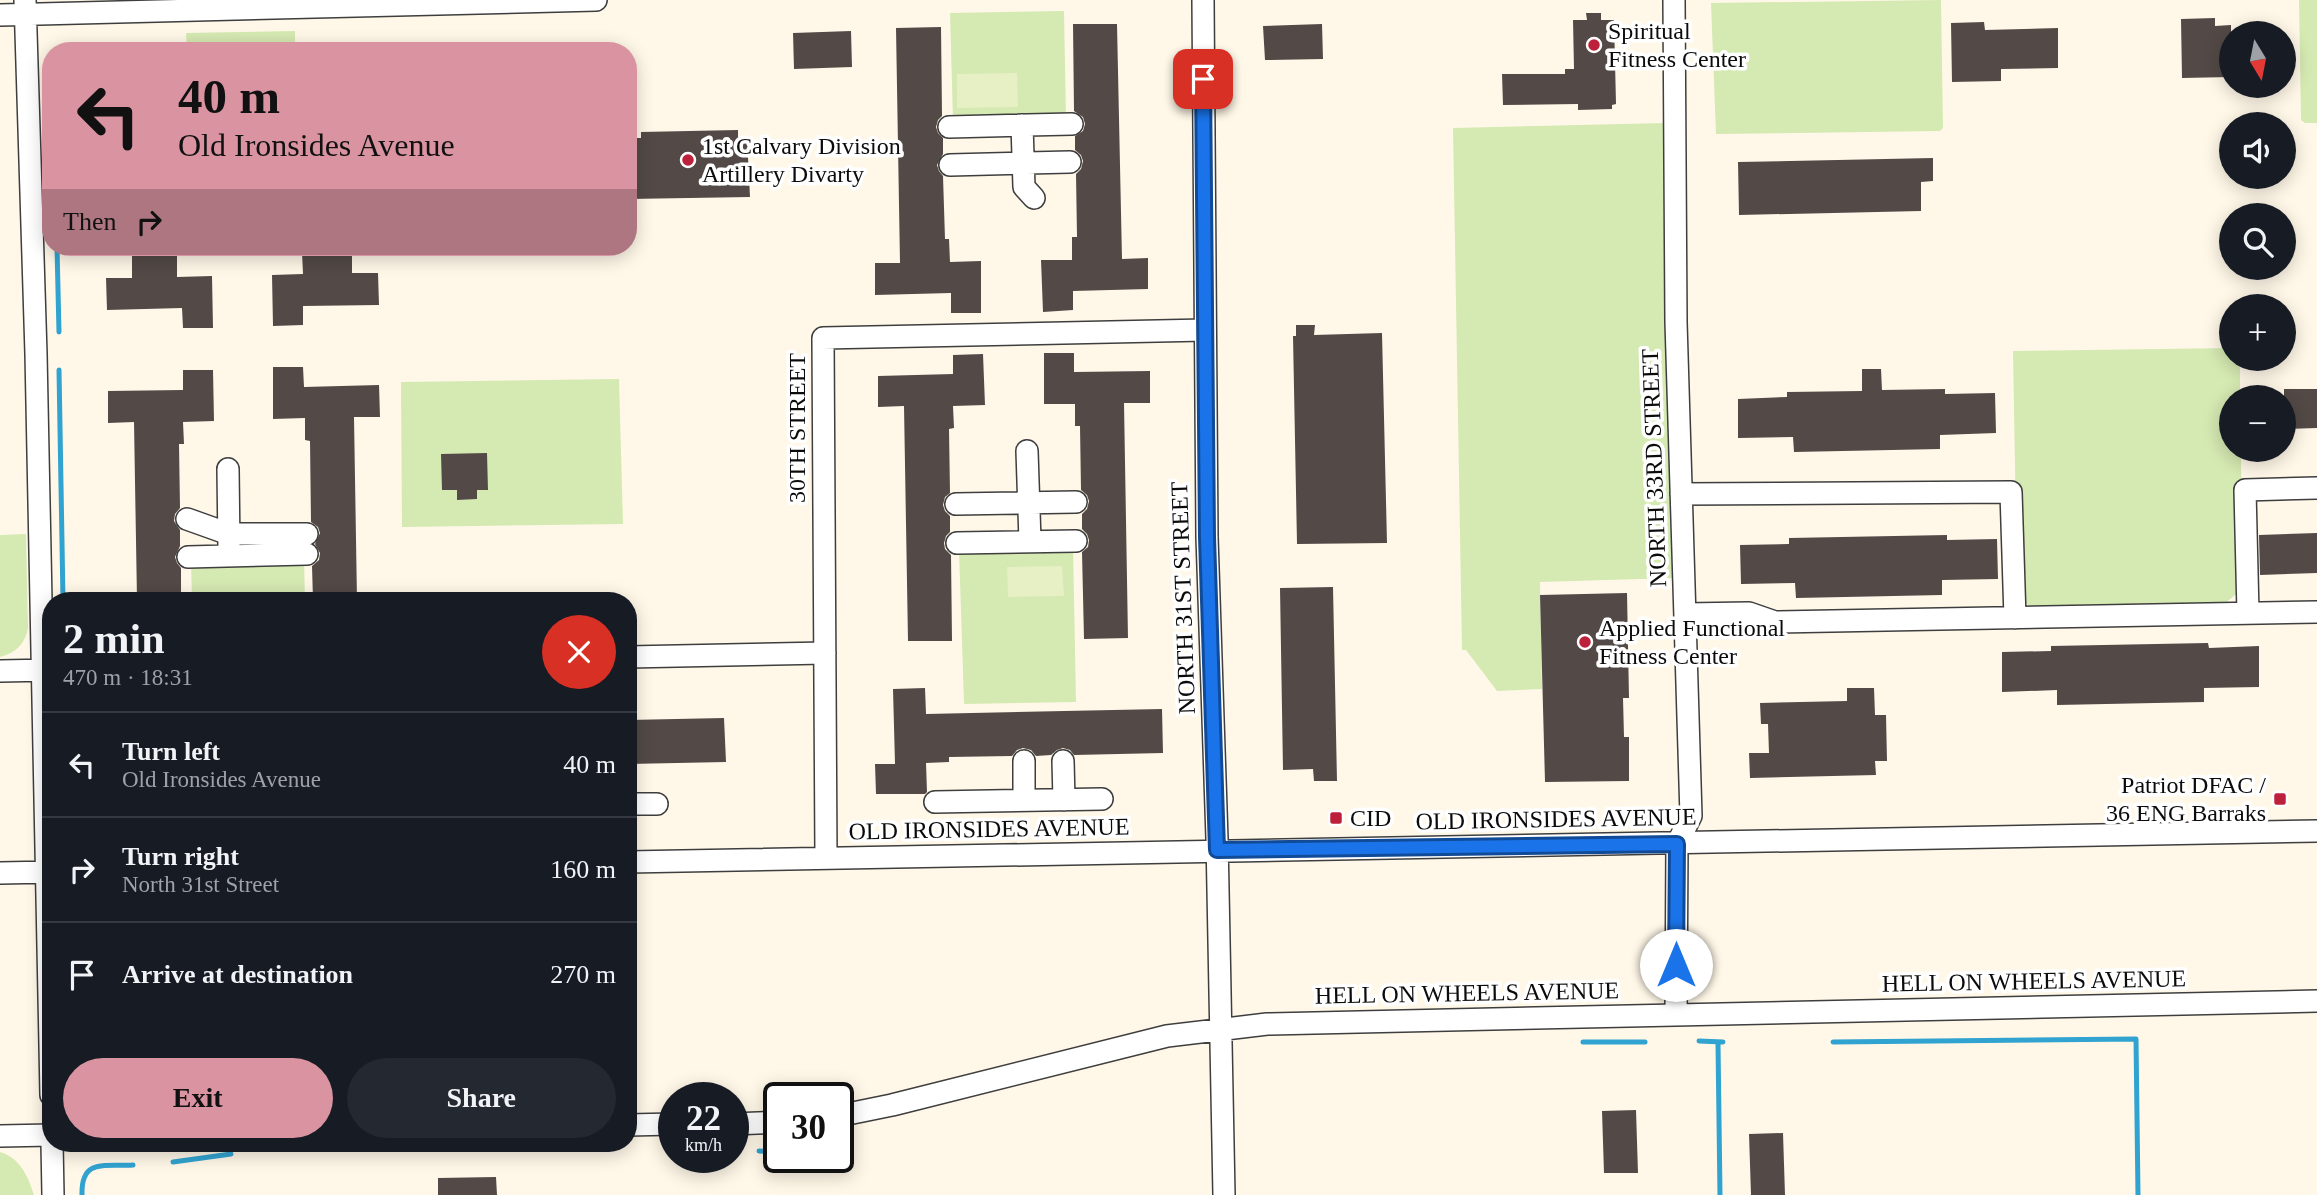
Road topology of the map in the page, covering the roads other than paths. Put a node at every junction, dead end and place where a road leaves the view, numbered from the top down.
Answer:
1 (596, 0) edge
2 (1203, 0) edge
3 (1674, 0) edge
4 (25, 7) edge
5 (0, 15) edge
6 (1072, 124) dead end
7 (1022, 125) junction
8 (949, 127) dead end
9 (1070, 162) dead end
10 (1023, 163) junction
11 (950, 165) dead end
12 (1034, 198) dead end
13 (1205, 330) junction
14 (1027, 451) dead end
15 (228, 469) dead end
16 (2317, 488) edge
17 (1681, 494) junction
18 (1076, 502) dead end
19 (1029, 503) junction
20 (956, 504) dead end
21 (187, 519) dead end
22 (1030, 541) junction
23 (1076, 541) dead end
24 (957, 543) dead end
25 (307, 544) dead end
26 (229, 545) junction
27 (188, 557) dead end
28 (44, 592) edge
29 (2317, 612) edge
30 (2248, 613) junction
31 (1685, 614) junction
32 (2015, 618) junction
33 (824, 653) junction
34 (637, 657) edge
35 (0, 671) edge
36 (42, 671) edge
37 (1024, 761) dead end
38 (1063, 761) dead end
39 (1102, 799) dead end
40 (1024, 800) junction
41 (1064, 800) junction
42 (935, 802) dead end
43 (637, 804) edge
44 (657, 804) dead end
45 (2317, 831) edge
46 (1677, 844) junction
47 (1217, 850) junction
48 (826, 858) junction
49 (637, 862) edge
50 (42, 872) edge
51 (0, 873) edge
52 (2317, 1000) edge
53 (1676, 1015) junction
54 (1220, 1028) junction
55 (854, 1113) edge
56 (658, 1124) edge
57 (637, 1125) edge
58 (42, 1135) edge
59 (0, 1136) edge
60 (52, 1152) edge
61 (53, 1195) edge
62 (1224, 1195) edge

1 - 4 street
2 - 13 street, NORTH 31ST STREET
3 - 17 street, NORTH 33RD STREET
4 - 5 street
4 - 28 street
6 - 7 street
7 - 8 street
7 - 10 street
9 - 10 street
10 - 11 street
10 - 12 street
13 - 33 street, 30TH STREET
13 - 47 street, NORTH 31ST STREET
14 - 19 street
15 - 26 street
16 - 30 street
17 - 31 street, NORTH 33RD STREET
17 - 32 street
18 - 19 street
19 - 20 street
19 - 22 street
21 - 26 street
22 - 23 street
22 - 24 street
25 - 26 street
26 - 27 street
29 - 30 street
30 - 32 street
31 - 32 street
31 - 46 street, NORTH 33RD STREET
33 - 34 street
33 - 48 street, 30TH STREET
35 - 36 street
37 - 40 street
38 - 41 street
39 - 41 street
40 - 41 street
40 - 42 street
43 - 44 street
45 - 46 street, OLD IRONSIDES AVENUE
46 - 47 street, OLD IRONSIDES AVENUE
46 - 53 street, NORTH 33RD STREET
47 - 48 street, OLD IRONSIDES AVENUE
47 - 54 street, NORTH 31ST STREET
48 - 49 street, OLD IRONSIDES AVENUE
50 - 51 street
52 - 53 street, HELL ON WHEELS AVENUE
53 - 54 street, HELL ON WHEELS AVENUE
54 - 55 street, HELL ON WHEELS AVENUE
54 - 62 street, NORTH 31ST STREET
56 - 57 street
58 - 59 street
60 - 61 street

